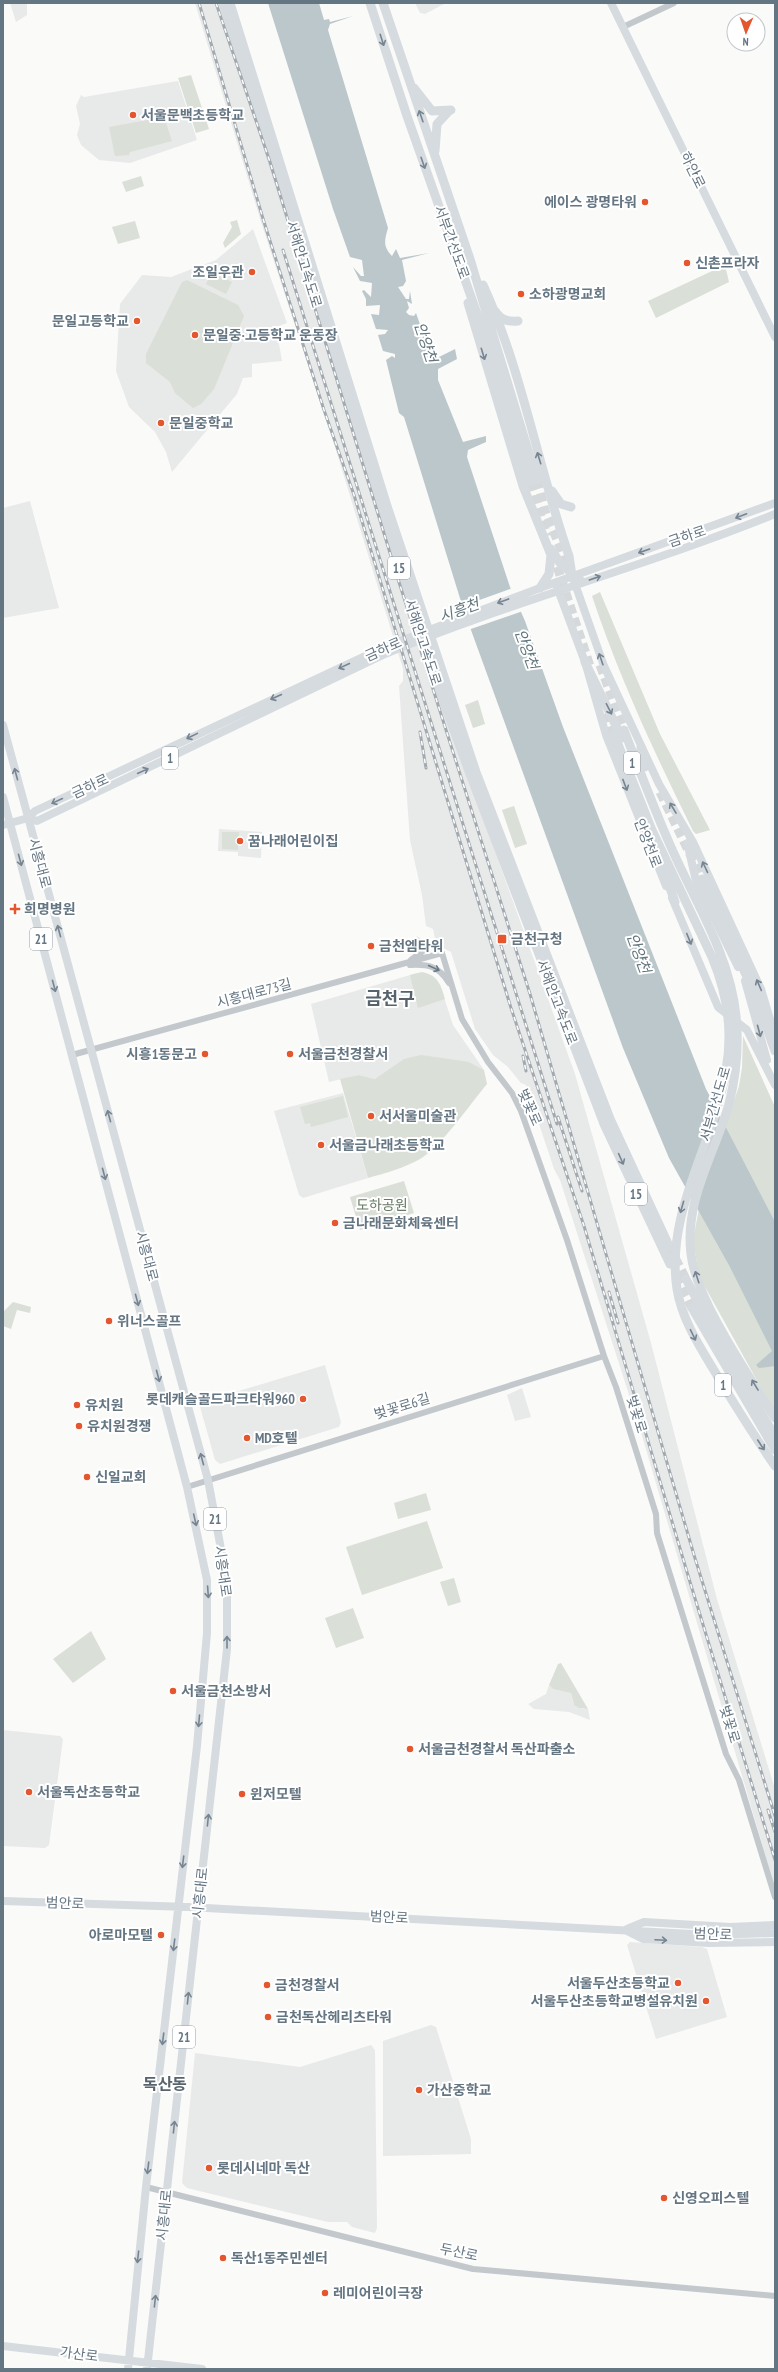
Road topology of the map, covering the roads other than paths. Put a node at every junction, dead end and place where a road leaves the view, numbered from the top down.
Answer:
1 (223, 3) edge
2 (230, 3) edge
3 (370, 3) edge
4 (384, 3) edge
5 (611, 3) edge
6 (674, 3) edge
7 (623, 27) junction
8 (410, 82) junction
9 (434, 156) junction
10 (470, 259) junction
11 (458, 262) junction
12 (492, 305) junction
13 (775, 337) edge
14 (506, 348) junction
15 (538, 481) junction
16 (527, 496) junction
17 (775, 503) edge
18 (775, 514) edge
19 (559, 526) junction
20 (546, 541) junction
21 (564, 541) junction
22 (576, 581) junction
23 (555, 582) junction
24 (558, 590) junction
25 (541, 591) junction
26 (564, 604) junction
27 (585, 662) junction
28 (3, 725) edge
29 (624, 730) tunnel mouth
30 (614, 734) tunnel mouth
31 (641, 747) junction
32 (3, 797) edge
33 (28, 818) junction
34 (6, 824) edge
35 (650, 828) junction
36 (693, 842) junction
37 (681, 868) junction
38 (671, 869) junction
39 (702, 879) tunnel mouth
40 (675, 902) junction
41 (417, 940) dead end
42 (442, 953) joint
43 (403, 965) junction
44 (454, 991) junction
45 (775, 1036) edge
46 (91, 1050) junction
47 (775, 1051) edge
48 (72, 1055) junction
49 (773, 1081) edge
50 (608, 1122) junction
51 (669, 1246) tunnel mouth
52 (670, 1264) dead end
53 (686, 1279) tunnel mouth
54 (692, 1308) tunnel mouth
55 (604, 1356) junction
56 (775, 1418) edge
57 (775, 1436) edge
58 (775, 1450) edge
59 (775, 1466) edge
60 (208, 1480) junction
61 (187, 1486) junction
62 (775, 1897) edge
63 (3, 1901) edge
64 (178, 1906) junction
65 (198, 1907) junction
66 (775, 1925) edge
67 (624, 1930) junction
68 (775, 1933) edge
69 (775, 1942) edge
70 (146, 2187) junction
71 (167, 2192) junction
72 (775, 2296) edge
73 (3, 2346) edge
74 (129, 2360) junction
75 (147, 2366) edge
76 (128, 2369) edge
77 (202, 2369) edge

1 - 50 highway, 서해안고속도로 / 15
2 - 50 highway, 서해안고속도로 / 15
3 -> 11 highway, 서부간선도로
4 - 8 highway, 서부간선도로
5 - 7 main road, 하안로
6 - 7 street
7 - 13 main road, 하안로
9 -> 8 highway, 서부간선도로
8 - 9 highway
9 - 10 highway, 서부간선도로
10 - 12 highway
10 - 15 highway, 서부간선도로
11 - 15 highway, 서부간선도로
11 -> 16 highway
12 - 14 highway
12 - 14 highway
15 -> 14 highway
15 - 19 highway
15 - 19 highway
16 - 20 highway
16 - 21 highway
17 -> 22 main road, 금하로
22 -> 18 main road, 금하로
19 - 21 highway
20 - 22 highway
20 - 25 highway
21 - 22 highway
22 - 23 main road, 금하로 / 1
22 - 24 main road, 금하로
31 -> 22 main road, 1
23 - 24 main road, 안양천로 / 1
23 - 25 main road, 금하로 / 1
24 - 25 main road, 금하로 / 1
24 - 26 main road, 안양천로 / 1
25 - 26 main road
25 -> 33 main road, 금하로 / 1
33 -> 25 main road, 금하로 / 1
26 - 27 main road, 안양천로 / 1
27 -> 38 highway, 1
27 -> 40 main road, 안양천로
33 -> 28 main road, 시흥대로
29 - 37 highway, 서부간선도로
30 - 35 highway, 서부간선도로
36 -> 31 main road
31 - 37 highway, 1
32 - 34 main road, 시흥대로
33 - 34 main road, 금하로 / 1
46 -> 33 main road, 시흥대로 / 21
34 -> 48 main road, 시흥대로 / 21
35 - 38 highway, 서부간선도로
35 - 40 highway
45 -> 36 main road
36 -> 49 main road
56 -> 37 highway, 서부간선도로 / 1
38 -> 59 highway, 서부간선도로 / 1
39 - 47 highway
40 -> 49 main road, 안양천로
41 - 43 street
42 - 43 street, 시흥대로73길
42 - 44 street, 벚꽃로
43 -> 44 street
43 - 46 street, 시흥대로73길
44 - 55 street, 벚꽃로
46 - 48 street, 시흥대로73길
60 -> 46 main road, 시흥대로 / 21
48 -> 61 main road, 시흥대로 / 21
50 - 51 highway, 서해안고속도로 / 15
50 -> 52 highway, 서해안고속도로 / 15
53 - 57 highway
54 - 58 highway
55 - 60 street, 벚꽃로6길
55 - 62 street, 벚꽃로
60 - 61 street, 벚꽃로6길
65 -> 60 main road, 시흥대로 / 21
61 -> 64 main road, 시흥대로 / 21
63 - 64 main road, 범안로
64 - 65 main road, 범안로
64 -> 70 main road, 시흥대로 / 21
65 - 67 main road, 범안로
71 -> 65 main road, 시흥대로 / 21
66 - 67 main road
67 - 68 main road, 범안로
67 -> 69 main road
70 - 71 street, 두산로
70 -> 74 main road, 시흥대로 / 21
71 - 72 street, 두산로
75 -> 71 main road, 시흥대로 / 21
73 - 74 main road, 가산로
74 - 75 main road, 가산로
74 - 76 main road, 시흥대로 / 21
75 - 77 main road, 가산로

